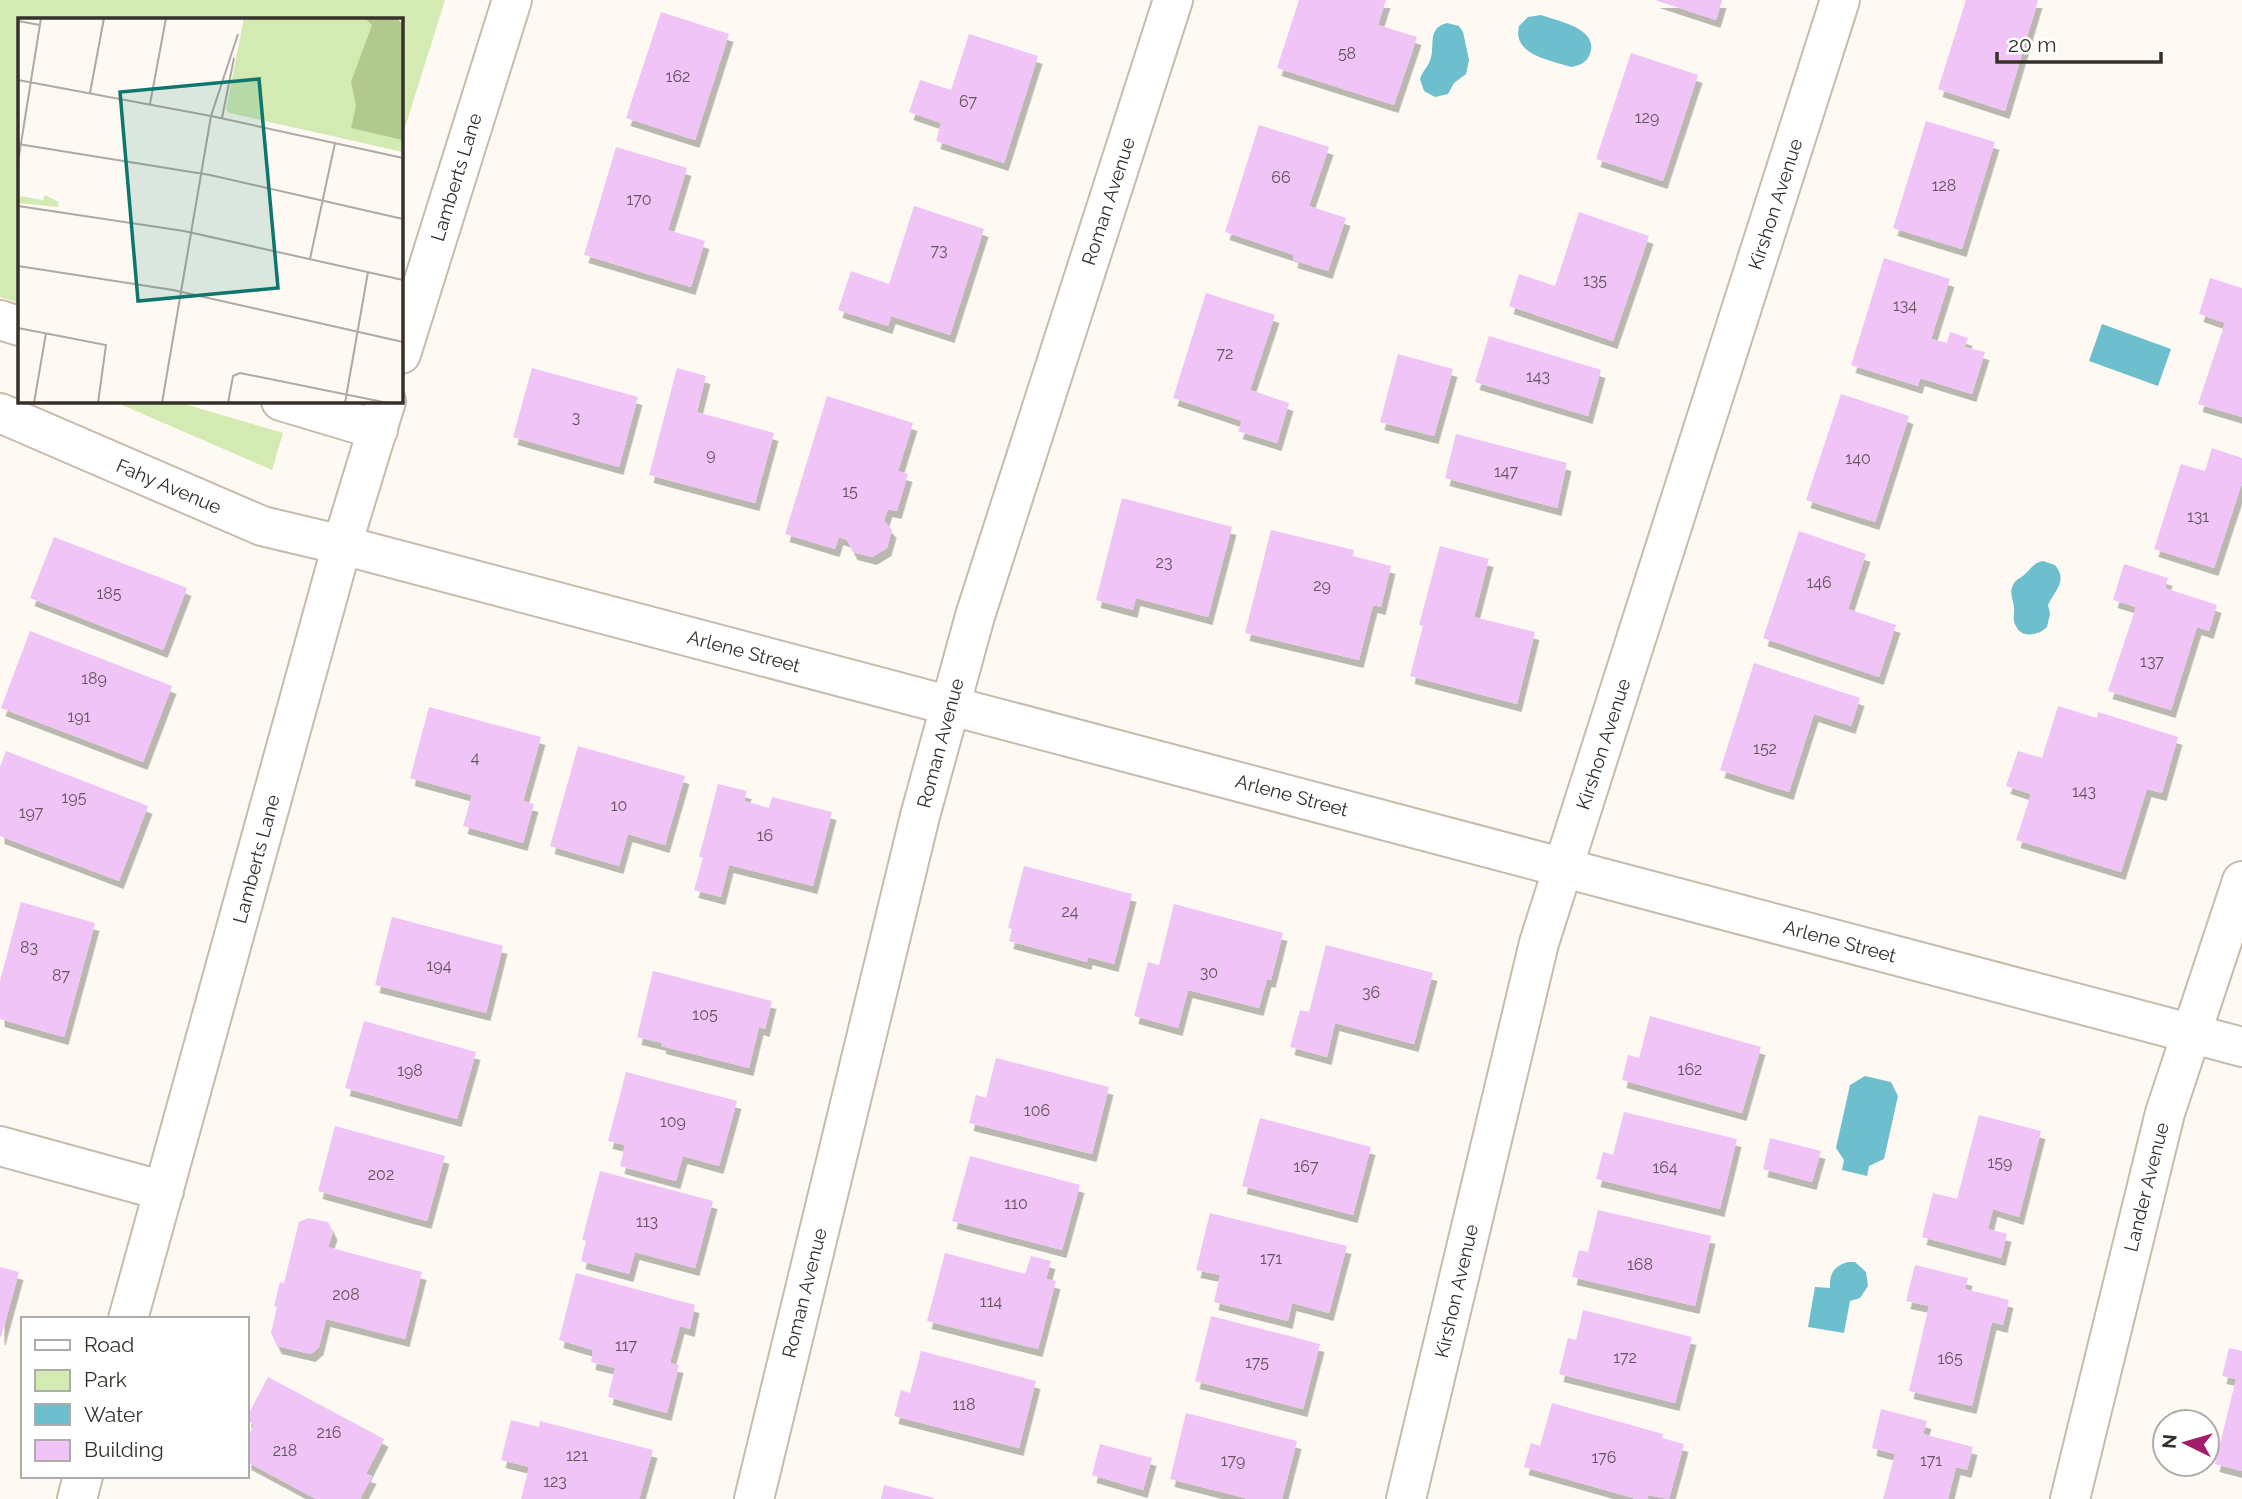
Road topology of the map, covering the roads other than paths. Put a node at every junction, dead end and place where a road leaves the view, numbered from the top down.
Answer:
1 (512, 0) edge
2 (1173, 0) edge
3 (1840, 0) edge
4 (0, 320) edge
5 (18, 326) edge
6 (402, 351) edge
7 (288, 402) edge
8 (0, 413) edge
9 (382, 415) edge
10 (342, 545) junction
11 (950, 705) junction
12 (1563, 867) junction
13 (2242, 881) edge
14 (2190, 1034) junction
15 (2242, 1047) edge
16 (0, 1146) edge
17 (164, 1191) junction
18 (129, 1317) edge
19 (82, 1478) edge
20 (77, 1499) edge
21 (754, 1499) edge
22 (1406, 1499) edge
23 (2070, 1499) edge

1 - 6 street, Lamberts Lane
2 - 11 street, Roman Avenue
3 - 12 street, Kirshon Avenue
4 - 5 street
7 - 9 street
8 - 10 street, Fahy Avenue
9 - 10 street, Lamberts Lane
10 - 11 street, Arlene Street
10 - 17 street, Lamberts Lane
11 - 12 street, Arlene Street
11 - 21 street, Roman Avenue
12 - 14 street, Arlene Street
12 - 22 street, Kirshon Avenue
13 - 14 street, Lander Avenue
14 - 15 street, Arlene Street
14 - 23 street, Lander Avenue
16 - 17 street
17 - 18 street, Lamberts Lane
19 - 20 street

